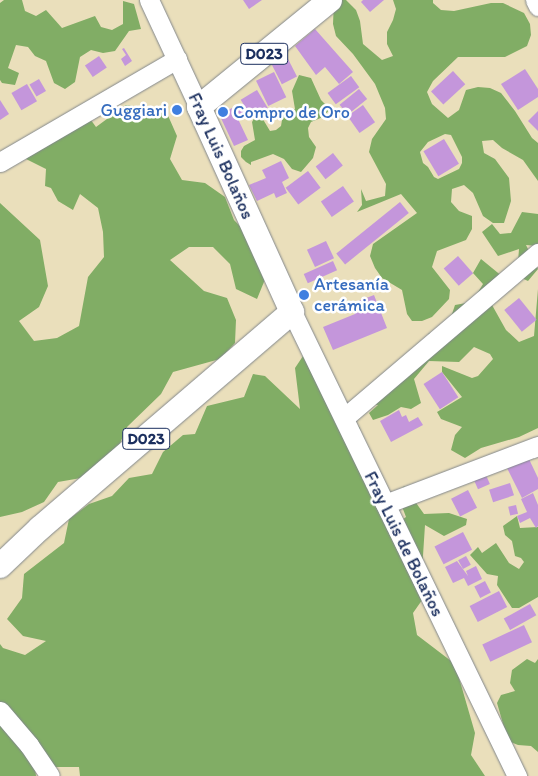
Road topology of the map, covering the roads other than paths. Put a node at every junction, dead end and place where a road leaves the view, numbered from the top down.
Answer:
1 (149, 0) edge
2 (330, 0) edge
3 (535, 0) edge
4 (538, 6) edge
5 (178, 59) junction
6 (199, 107) junction
7 (0, 162) edge
8 (538, 253) edge
9 (292, 312) junction
10 (344, 418) junction
11 (538, 446) edge
12 (385, 504) junction
13 (0, 566) edge
14 (0, 711) edge
15 (50, 776) edge
16 (517, 776) edge

1 - 5 street, Fray Luis Bolaños
2 - 6 main road, D023
3 - 4 street
5 - 6 street, Fray Luis Bolaños
5 - 7 street
6 - 9 main road, Fray Luis Bolaños
8 - 10 street
9 - 10 street, Fray Luis de Bolaños
9 - 13 main road, D023
10 - 12 street, Fray Luis de Bolaños
11 - 12 street
12 - 16 street, Fray Luis de Bolaños
14 - 15 street

